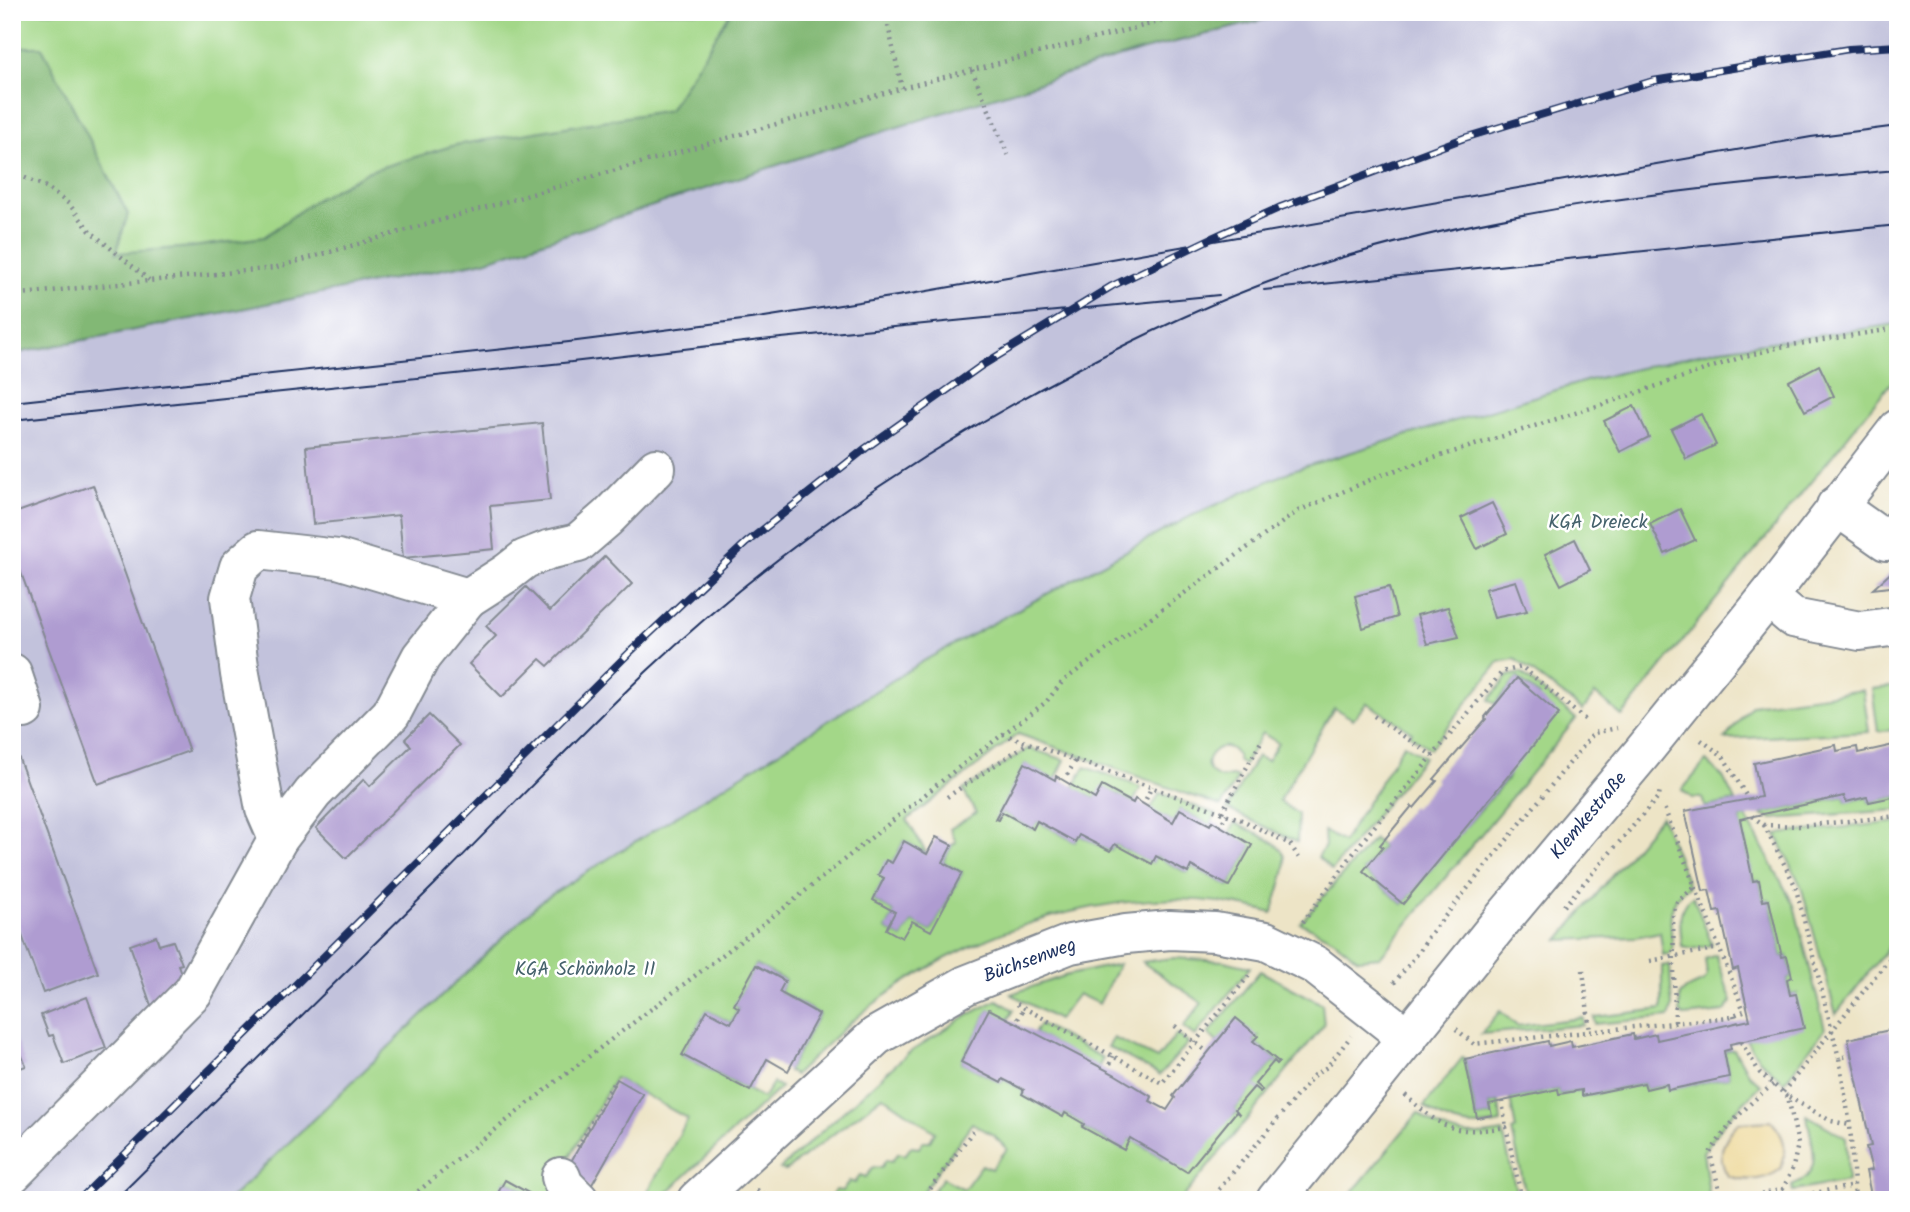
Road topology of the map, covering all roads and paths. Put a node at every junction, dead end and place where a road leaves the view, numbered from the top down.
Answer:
1 (885, 12) edge
2 (1197, 12) edge
3 (972, 70) junction
4 (902, 88) junction
5 (1008, 155) dead end
6 (12, 172) edge
7 (149, 280) junction
8 (12, 295) edge
9 (1898, 328) edge
10 (1898, 429) edge
11 (656, 468) dead end
12 (1836, 506) junction
13 (1898, 530) edge
14 (1768, 597) junction
15 (468, 598) junction
16 (1898, 626) edge
17 (12, 673) edge
18 (24, 709) dead end
19 (1374, 716) dead end
20 (1588, 722) dead end
21 (1002, 734) junction
22 (1262, 740) dead end
23 (1701, 740) dead end
24 (1029, 743) junction
25 (1433, 756) junction
26 (1076, 760) junction
27 (1067, 775) dead end
28 (1152, 786) junction
29 (947, 797) dead end
30 (1146, 799) dead end
31 (1748, 799) dead end
32 (1663, 805) dead end
33 (1224, 813) junction
34 (1752, 816) dead end
35 (1898, 816) edge
36 (1223, 821) dead end
37 (1765, 825) junction
38 (278, 839) junction
39 (1301, 861) dead end
40 (1695, 887) junction
41 (1297, 930) dead end
42 (1719, 948) junction
43 (1898, 948) edge
44 (1674, 958) junction
45 (1650, 961) dead end
46 (1258, 964) dead end
47 (1583, 970) dead end
48 (1015, 1003) dead end
49 (1024, 1008) junction
50 (1431, 1008) junction
51 (1372, 1010) junction
52 (1734, 1015) junction
53 (1018, 1019) dead end
54 (1675, 1022) junction
55 (1736, 1023) dead end
56 (1175, 1026) dead end
57 (1832, 1030) junction
58 (1590, 1031) junction
59 (1408, 1038) junction
60 (1196, 1042) junction
61 (1741, 1042) dead end
62 (1206, 1051) dead end
63 (1852, 1055) dead end
64 (1114, 1056) junction
65 (1839, 1058) junction
66 (1110, 1064) dead end
67 (615, 1080) dead end
68 (1774, 1084) junction
69 (1783, 1092) junction
70 (1788, 1097) junction
71 (1502, 1101) dead end
72 (1426, 1114) dead end
73 (1850, 1125) junction
74 (1506, 1127) junction
75 (973, 1131) dead end
76 (12, 1174) edge
77 (1853, 1186) junction
78 (570, 1189) edge
79 (1783, 1189) junction
80 (1785, 1199) edge
81 (407, 1200) edge
82 (697, 1200) edge
83 (922, 1200) edge
84 (1210, 1200) edge
85 (1276, 1200) edge
86 (1522, 1200) edge
87 (1722, 1200) edge
88 (1741, 1200) edge
89 (1855, 1200) edge

1 - 4 path
2 - 3 path
3 - 4 path
3 - 5 path
4 - 7 path
6 - 7 path
7 - 8 path
9 - 21 path
10 - 12 street, Klemkestraße
11 - 15 street
12 - 13 street
12 - 14 street, Klemkestraße
14 - 16 street
14 - 50 street, Klemkestraße
15 - 38 street
15 - 38 street
17 - 18 street
19 - 25 path
20 - 25 path
21 - 24 path
21 - 81 path
22 - 33 path
23 - 31 path
24 - 26 path
24 - 29 path
25 - 41 path
26 - 27 path
26 - 28 path
28 - 30 path
28 - 33 path
32 - 40 path
33 - 36 path
33 - 39 path
34 - 37 path
35 - 37 path
37 - 57 path
38 - 76 street
40 - 42 path
40 - 44 path
42 - 44 path
42 - 52 path
43 - 57 path
44 - 45 path
44 - 54 path
46 - 60 path
47 - 58 path
48 - 49 path
49 - 53 path
49 - 64 path
50 - 58 path
50 - 59 street, Klemkestraße
51 - 59 street, Büchsenweg
51 - 82 street, Büchsenweg
51 - 84 path
52 - 54 path
52 - 55 path
54 - 58 path
56 - 60 path
57 - 65 path
57 - 69 path
59 - 85 street, Klemkestraße
60 - 62 path
60 - 64 path
61 - 68 path
63 - 65 path
64 - 66 path
65 - 73 path
67 - 78 path
68 - 69 path
68 - 87 path
69 - 70 path
70 - 73 path
70 - 79 path
71 - 74 path
72 - 74 path
73 - 77 path
74 - 86 path
75 - 83 path
77 - 80 path
77 - 89 path
79 - 80 path
79 - 88 path

